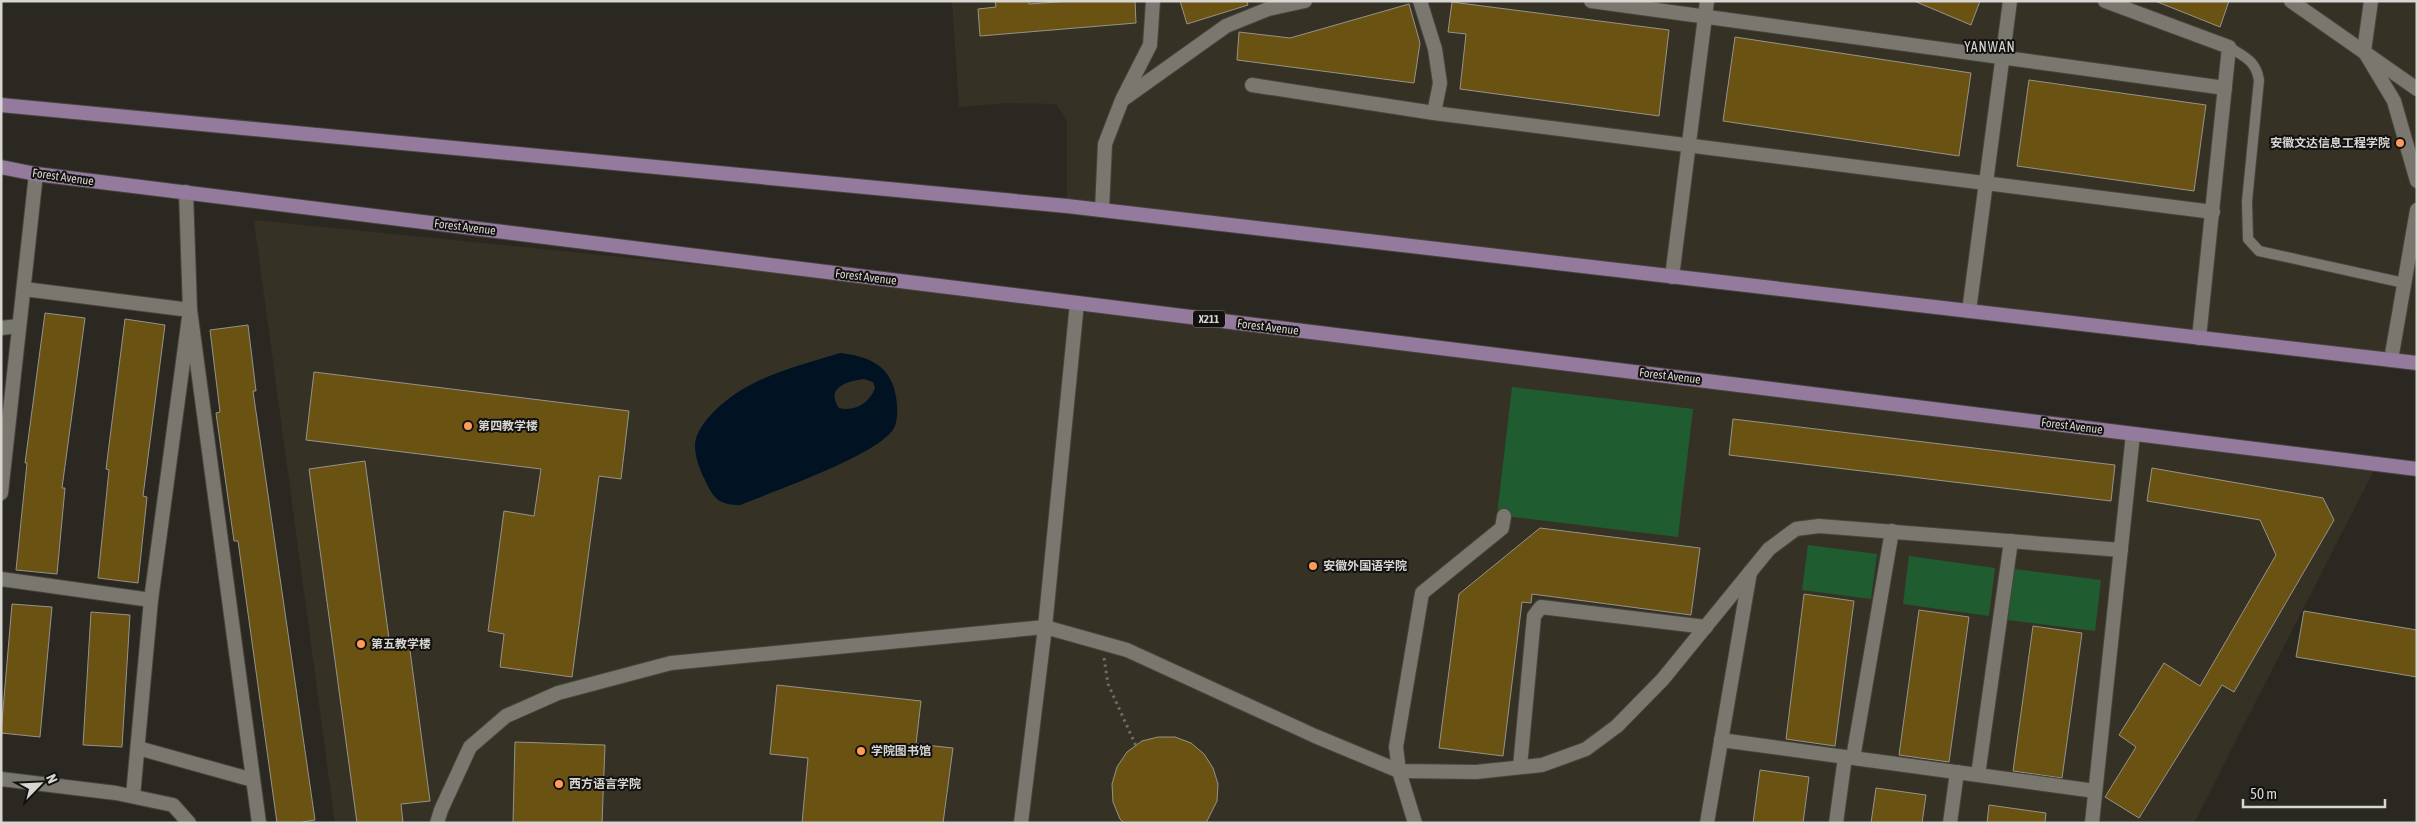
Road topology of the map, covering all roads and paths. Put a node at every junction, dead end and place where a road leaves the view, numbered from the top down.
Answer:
1 (1153, 1) edge
2 (1305, 1) edge
3 (1420, 1) edge
4 (1590, 1) edge
5 (1707, 1) edge
6 (2010, 1) edge
7 (2105, 1) edge
8 (2291, 1) edge
9 (2371, 1) edge
10 (1705, 17) junction
11 (2229, 47) junction
12 (2364, 51) junction
13 (2001, 57) junction
14 (1252, 86) dead end
15 (2225, 88) junction
16 (2417, 89) edge
17 (1122, 100) junction
18 (1, 105) edge
19 (1434, 114) junction
20 (1688, 146) junction
21 (1, 167) edge
22 (36, 174) junction
23 (2417, 182) edge
24 (1984, 184) junction
25 (186, 192) junction
26 (1102, 210) junction
27 (2417, 210) edge
28 (2213, 212) junction
29 (1672, 277) junction
30 (2404, 283) junction
31 (24, 289) junction
32 (1077, 303) junction
33 (190, 310) junction
34 (1969, 311) junction
35 (19, 326) junction
36 (1, 328) edge
37 (2199, 338) junction
38 (2391, 360) junction
39 (2417, 364) edge
40 (2133, 434) junction
41 (2417, 469) edge
42 (1, 493) edge
43 (1504, 516) dead end
44 (1892, 531) junction
45 (2012, 541) junction
46 (2120, 550) junction
47 (1750, 572) junction
48 (1, 579) edge
49 (151, 600) junction
50 (1045, 627) junction
51 (1706, 627) junction
52 (1102, 643) junction
53 (1721, 740) junction
54 (1136, 746) dead end
55 (138, 748) junction
56 (1849, 757) junction
57 (1520, 767) junction
58 (1399, 771) junction
59 (1957, 772) junction
60 (1978, 775) junction
61 (1, 779) edge
62 (253, 780) junction
63 (2095, 791) junction
64 (133, 796) junction
65 (189, 823) edge
66 (259, 823) edge
67 (437, 823) edge
68 (1021, 823) edge
69 (1415, 823) edge
70 (1707, 823) edge
71 (1836, 823) edge
72 (1950, 823) edge
73 (2092, 823) edge

1 - 17 street
2 - 17 street
3 - 19 street
4 - 10 street
5 - 10 street
6 - 13 street
7 - 11 street
8 - 12 street
9 - 12 street
10 - 13 street
10 - 20 street
11 - 15 street
11 - 30 lane
12 - 16 street
12 - 23 street
13 - 15 street
13 - 24 street
14 - 19 street
15 - 28 street
17 - 26 street
18 - 26 main road
19 - 20 street
20 - 24 street
20 - 29 street
21 - 22 main road, Forest Avenue / X211
22 - 25 main road, Forest Avenue / X211
22 - 31 street
24 - 28 street
24 - 34 street
25 - 32 main road, Forest Avenue / X211
25 - 33 street
26 - 29 main road
27 - 30 street
28 - 37 street
29 - 34 main road
30 - 38 street
31 - 33 street
31 - 35 street
32 - 40 main road, Forest Avenue / X211
32 - 50 street
33 - 49 street
33 - 62 street
34 - 37 main road
35 - 36 street
35 - 42 street
37 - 38 main road
38 - 39 main road
40 - 41 main road, Forest Avenue / X211
40 - 46 street
43 - 58 street
44 - 45 street
44 - 47 street
44 - 56 street
45 - 46 street
45 - 60 street
46 - 63 street
47 - 51 street
47 - 53 street
48 - 49 street
49 - 55 street
50 - 52 street
50 - 67 street
50 - 68 street
51 - 57 street
51 - 57 street
52 - 54 path
52 - 58 street
53 - 56 street
53 - 70 street
55 - 62 street
55 - 64 street
56 - 59 street
56 - 71 street
57 - 58 street
58 - 69 street
59 - 60 street
59 - 72 street
60 - 63 street
61 - 64 street
62 - 66 street
63 - 73 street
64 - 65 street

